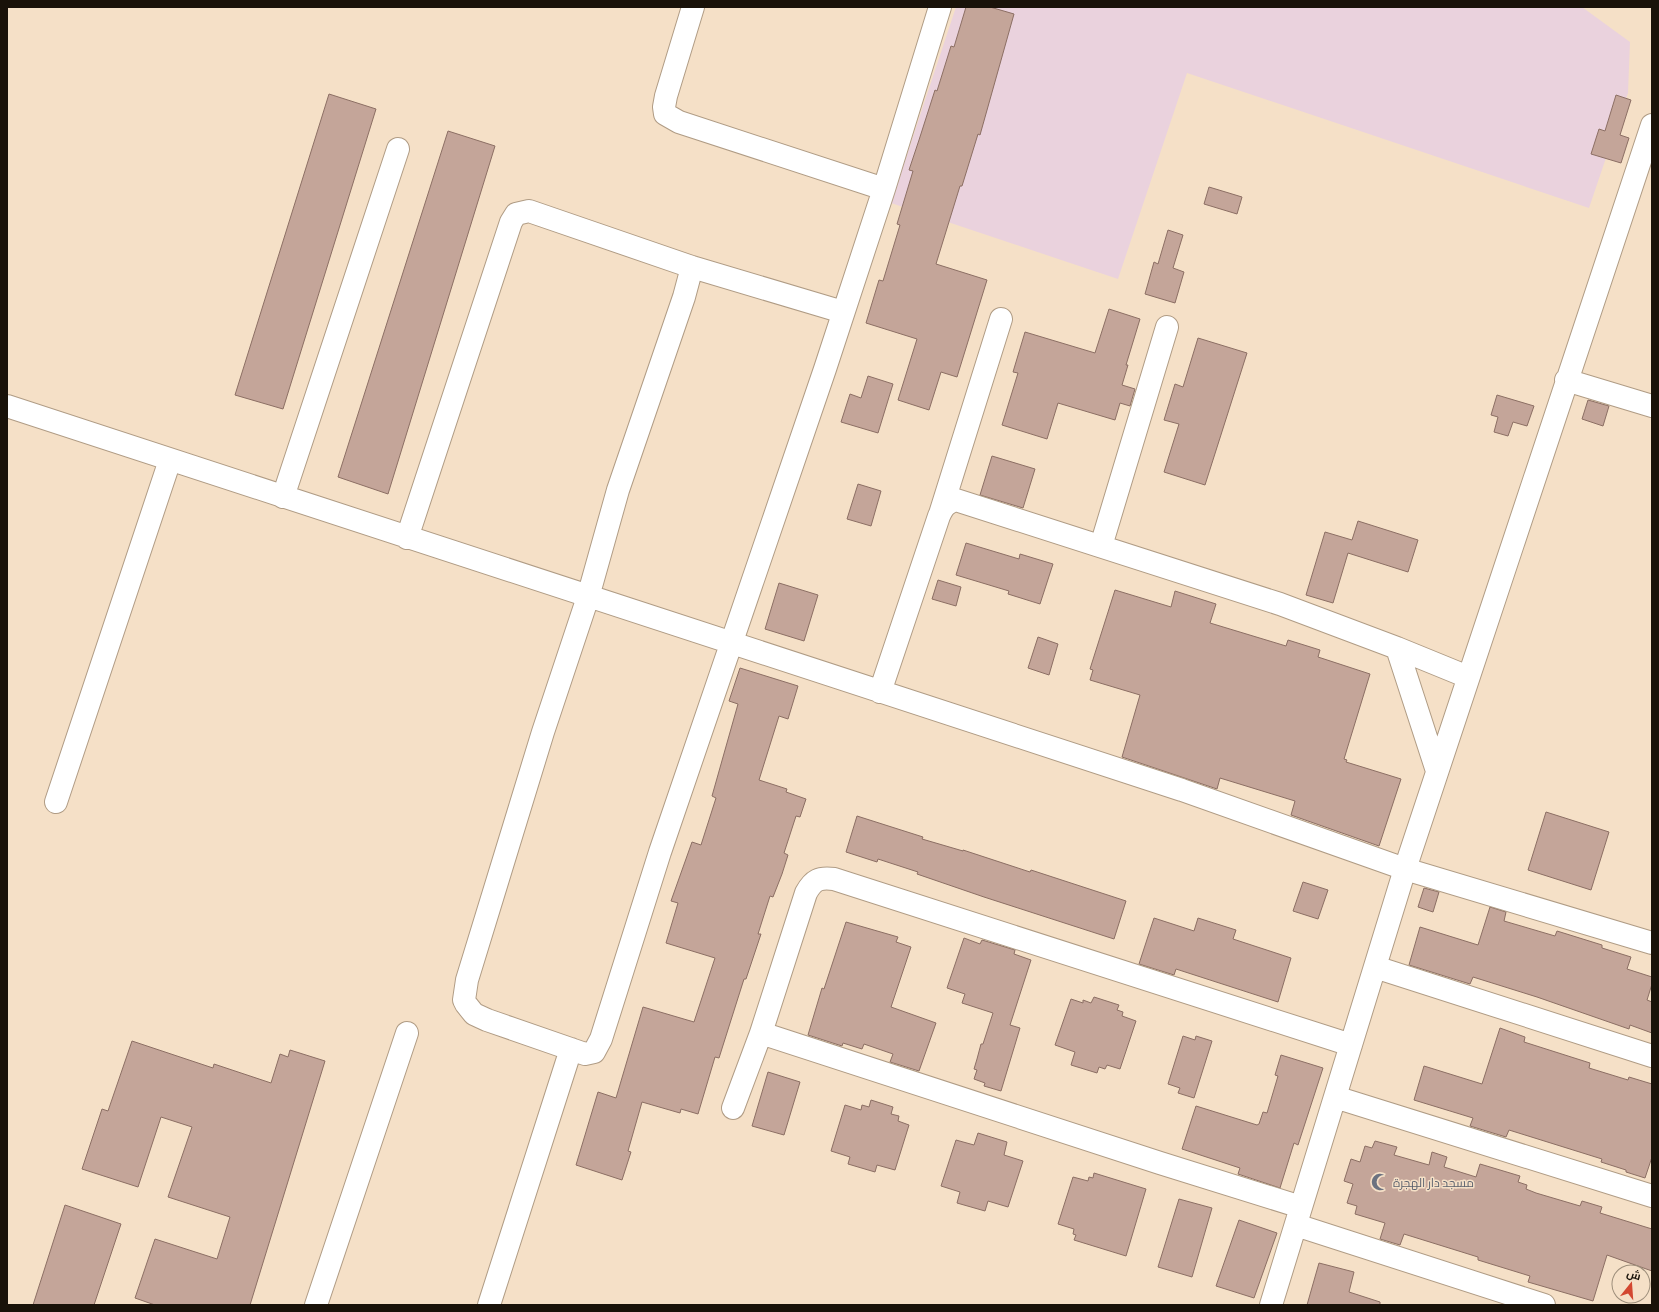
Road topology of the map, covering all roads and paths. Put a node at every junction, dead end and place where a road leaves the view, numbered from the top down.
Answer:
1 (693, 7) edge
2 (940, 7) edge
3 (1652, 125) edge
4 (398, 149) dead end
5 (1646, 160) edge
6 (884, 189) junction
7 (692, 267) junction
8 (843, 312) junction
9 (1001, 319) dead end
10 (1167, 327) dead end
11 (1566, 380) junction
12 (7, 406) edge
13 (1652, 406) edge
14 (170, 460) junction
15 (283, 497) junction
16 (939, 516) junction
17 (407, 538) junction
18 (1101, 546) junction
19 (588, 597) junction
20 (731, 643) junction
21 (1397, 648) junction
22 (1468, 678) junction
23 (880, 692) junction
24 (1437, 771) junction
25 (56, 802) dead end
26 (1405, 869) junction
27 (1652, 943) edge
28 (1375, 967) junction
29 (408, 1033) dead end
30 (761, 1033) junction
31 (1351, 1045) junction
32 (571, 1049) junction
33 (1652, 1056) edge
34 (1334, 1097) junction
35 (733, 1108) dead end
36 (1652, 1196) edge
37 (1298, 1216) junction
38 (316, 1305) edge
39 (489, 1305) edge
40 (1271, 1305) edge
41 (1544, 1305) edge

1 - 6 street
2 - 6 street
3 - 5 street
4 - 15 street
5 - 11 street
6 - 8 street
7 - 8 street
7 - 17 street
7 - 19 street
8 - 20 street
9 - 16 street
10 - 18 street
11 - 13 street
11 - 22 street
12 - 14 street
14 - 15 street
14 - 25 street
15 - 17 street
16 - 18 street
16 - 23 street
17 - 19 street
18 - 21 street
19 - 20 street
19 - 32 street
20 - 23 street
20 - 32 street
21 - 22 street
21 - 24 street
22 - 24 street
23 - 26 street
24 - 26 street
26 - 27 street
26 - 28 street
28 - 31 street
28 - 33 street
29 - 38 street
30 - 31 street
30 - 35 street
30 - 37 street
31 - 34 street
32 - 39 street
34 - 36 street
34 - 37 street
37 - 40 street
37 - 41 street

